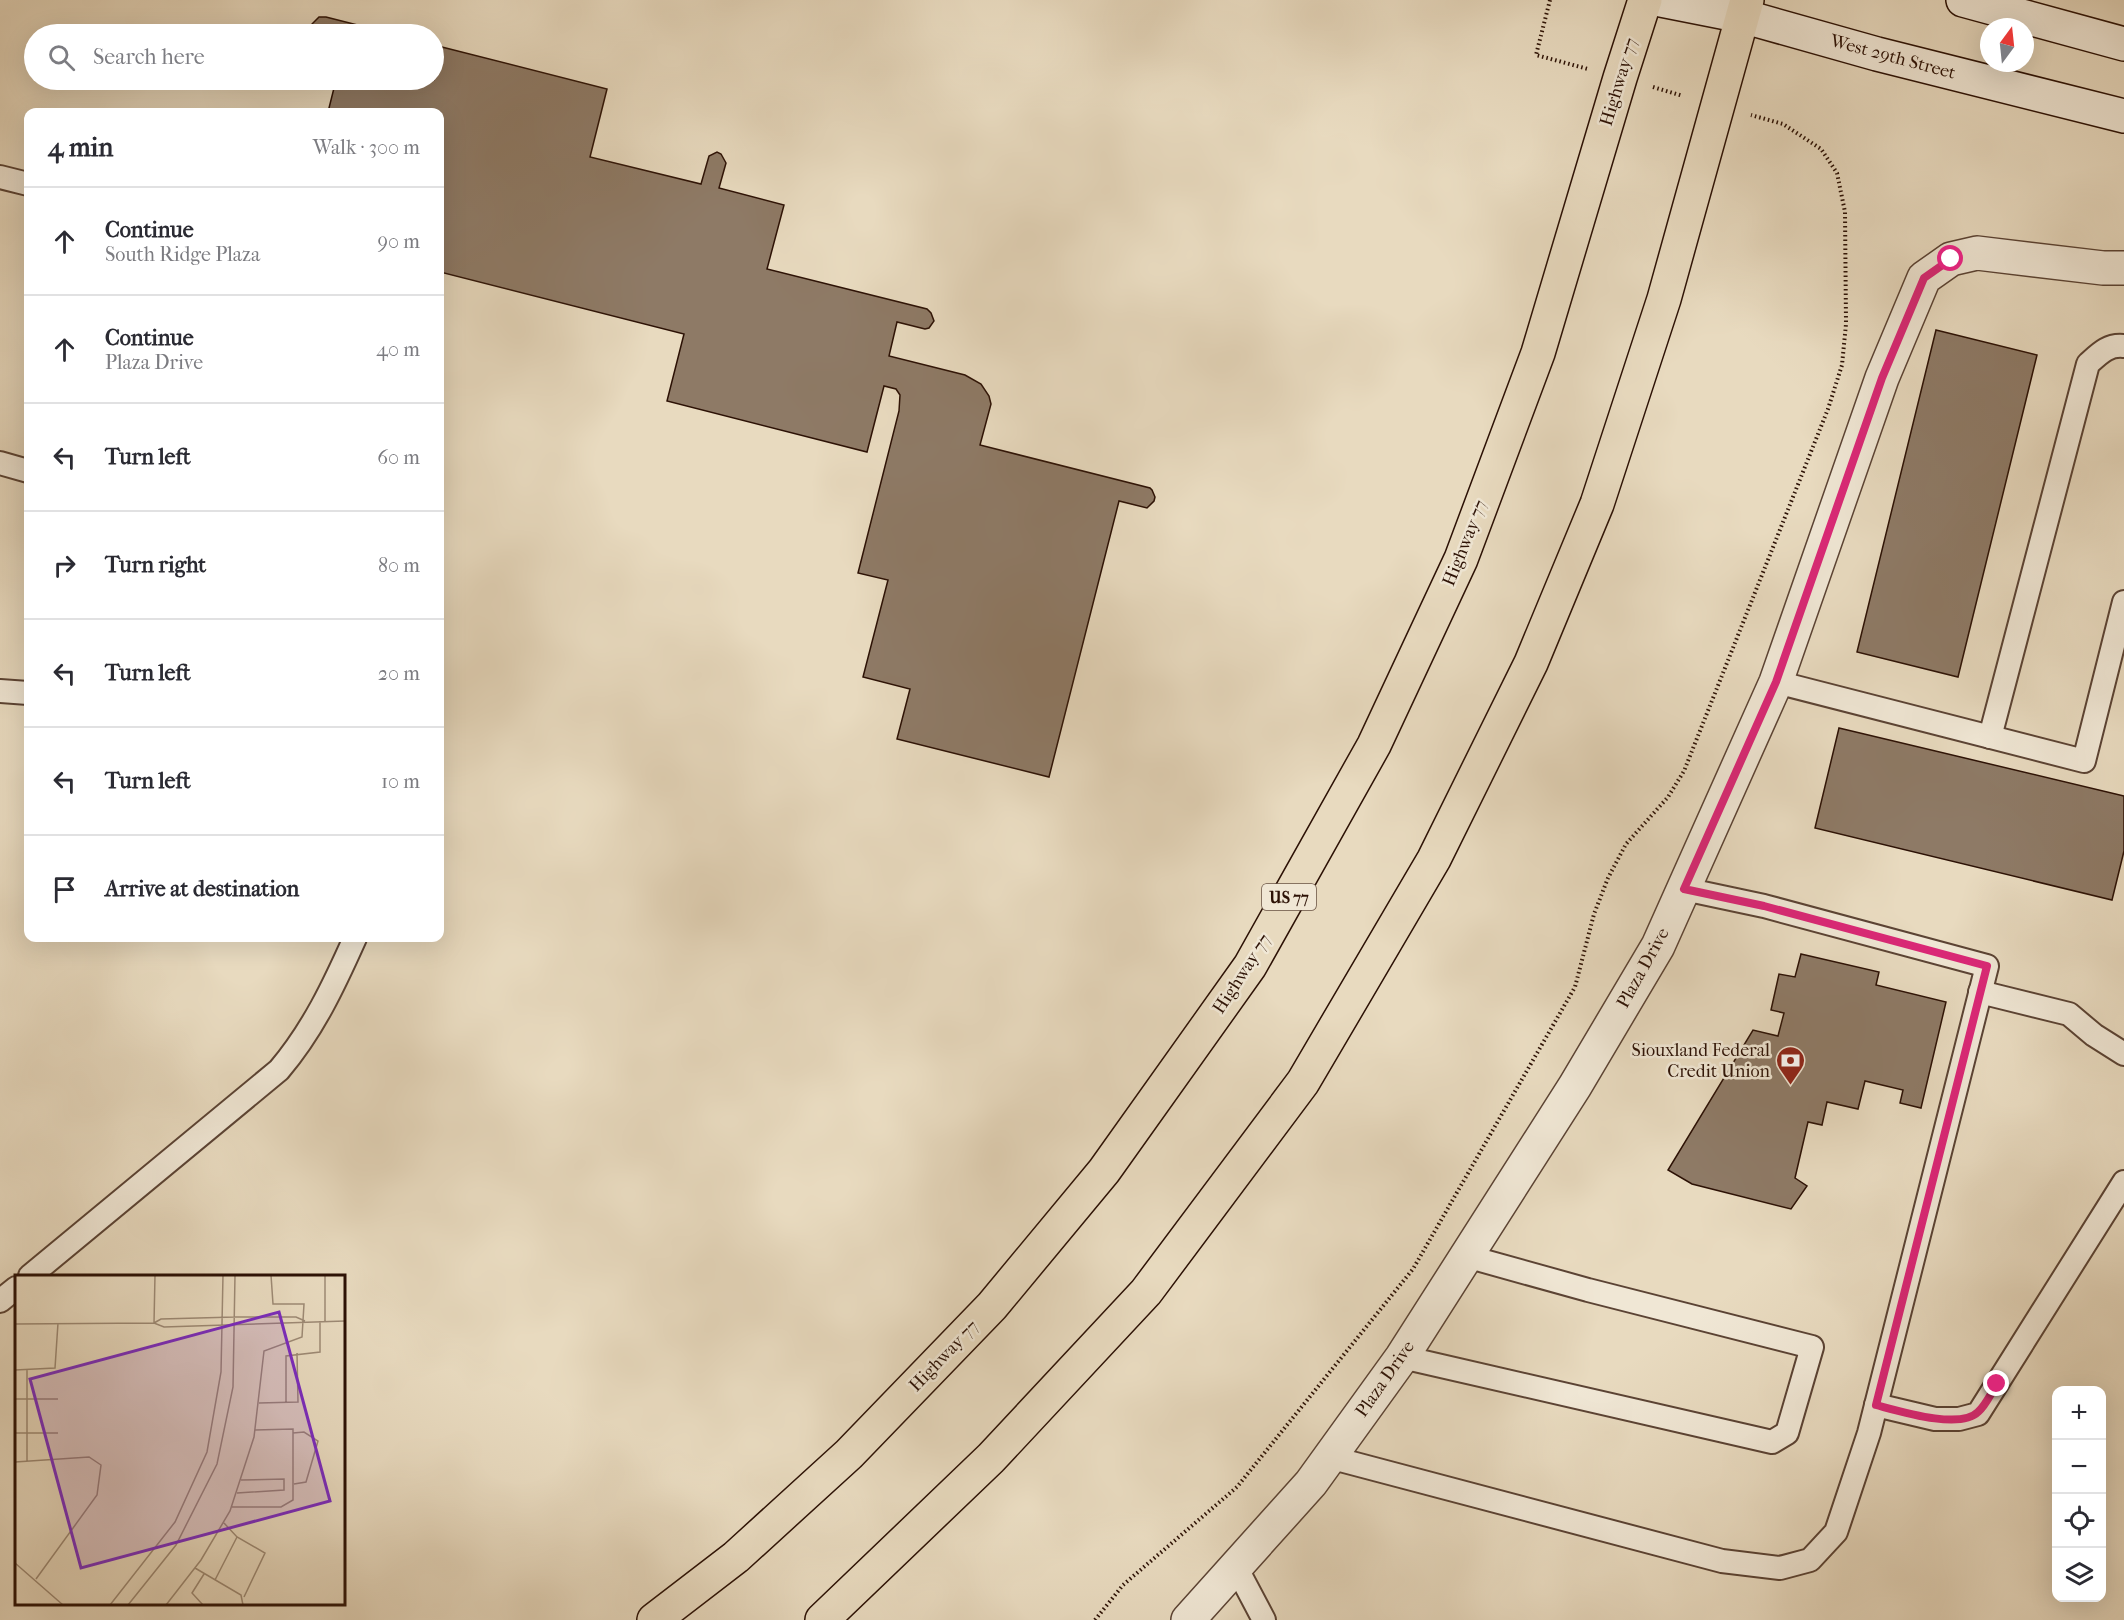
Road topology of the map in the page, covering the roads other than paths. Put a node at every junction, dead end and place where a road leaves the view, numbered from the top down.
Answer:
1 (1646, 0) edge
2 (1661, 0) edge
3 (1963, 0) edge
4 (1745, 8) edge
5 (2124, 44) edge
6 (2124, 116) edge
7 (0, 177) edge
8 (24, 183) edge
9 (2124, 268) edge
10 (2124, 346) edge
11 (0, 464) edge
12 (24, 470) edge
13 (2124, 602) edge
14 (1776, 682) junction
15 (0, 691) edge
16 (24, 693) edge
17 (1990, 737) junction
18 (1684, 889) junction
19 (353, 942) edge
20 (1980, 992) junction
21 (2124, 1054) edge
22 (2124, 1182) edge
23 (1466, 1256) junction
24 (31, 1275) edge
25 (15, 1289) edge
26 (0, 1301) edge
27 (1402, 1357) junction
28 (1876, 1405) junction
29 (1329, 1457) junction
30 (1236, 1566) junction
31 (654, 1620) edge
32 (822, 1620) edge
33 (1188, 1620) edge
34 (1264, 1620) edge

1 - 31 highway, Highway 77 / US 77
2 - 4 street, West 29th Street
3 - 5 street
4 - 6 street, West 29th Street
4 - 32 highway
7 - 8 lane
9 - 14 street, Plaza Drive
10 - 17 lane
11 - 12 lane
13 - 17 lane
14 - 17 lane
14 - 18 street, Plaza Drive
15 - 16 lane
18 - 20 lane
18 - 23 street, Plaza Drive
19 - 24 lane
20 - 21 lane
20 - 28 lane
22 - 28 lane
23 - 27 street, Plaza Drive
23 - 27 lane
25 - 26 lane
27 - 29 street, Plaza Drive
28 - 29 lane
29 - 30 street, Plaza Drive
30 - 33 street, Plaza Drive
30 - 34 lane

